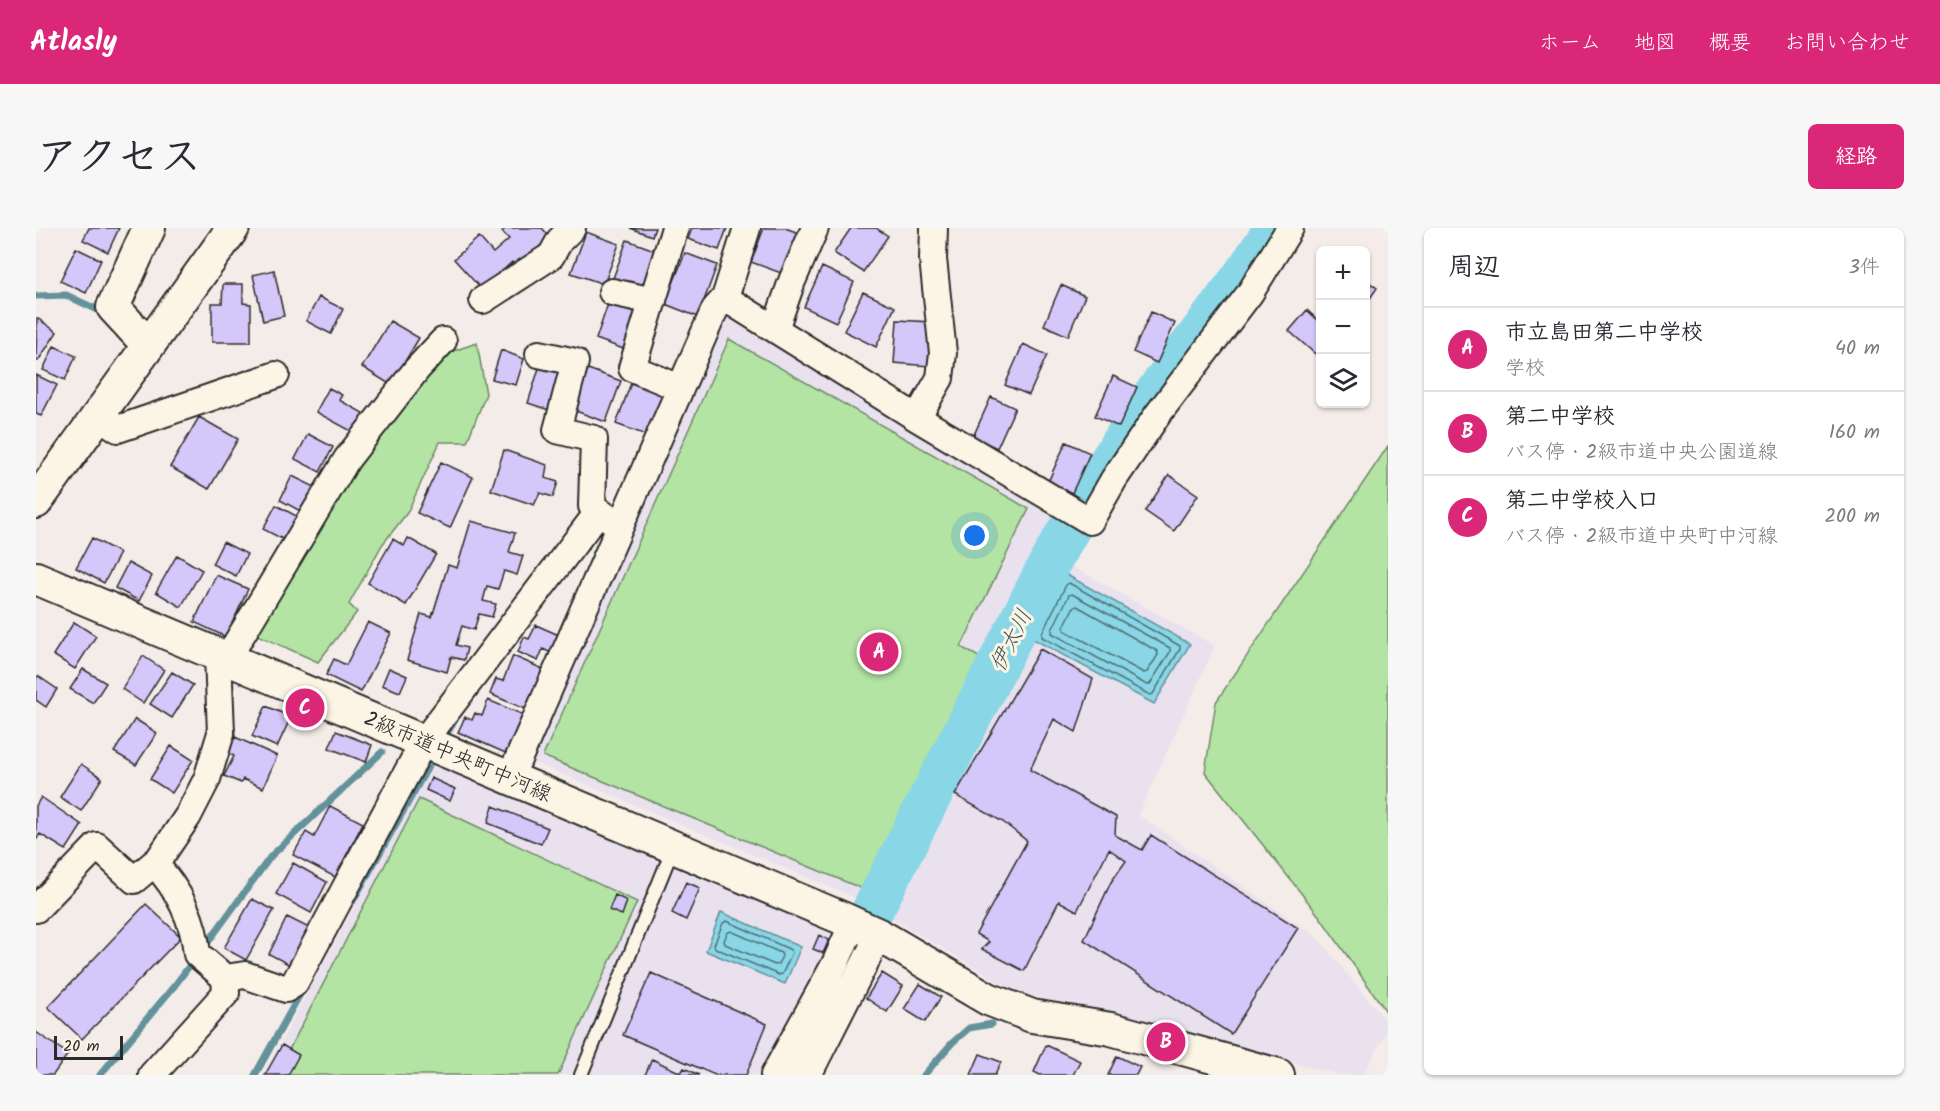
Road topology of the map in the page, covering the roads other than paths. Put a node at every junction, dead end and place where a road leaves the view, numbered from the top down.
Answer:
1 (148, 228) edge
2 (233, 228) edge
3 (572, 228) edge
4 (675, 228) edge
5 (747, 228) edge
6 (815, 228) edge
7 (934, 228) edge
8 (1290, 228) edge
9 (612, 292) dead end
10 (725, 298) junction
11 (483, 300) dead end
12 (652, 301) junction
13 (775, 329) junction
14 (443, 341) dead end
15 (148, 345) junction
16 (538, 354) dead end
17 (276, 375) dead end
18 (680, 387) junction
19 (98, 415) junction
20 (917, 418) junction
21 (36, 502) edge
22 (599, 511) junction
23 (620, 526) junction
24 (36, 579) edge
25 (223, 657) junction
26 (424, 741) junction
27 (510, 778) junction
28 (674, 847) junction
29 (152, 865) junction
30 (36, 909) edge
31 (865, 933) junction
32 (225, 978) junction
33 (152, 1075) edge
34 (581, 1075) edge
35 (774, 1075) edge
36 (791, 1075) edge
37 (808, 1075) edge
38 (1278, 1075) edge

1 - 15 street
2 - 15 street
3 - 11 street
4 - 12 street
5 - 10 street
6 - 13 street
7 - 20 street
8 - 20 street
9 - 12 street
10 - 13 street
10 - 18 street
12 - 18 street
13 - 20 street
14 - 25 street
15 - 19 street
16 - 22 street
17 - 19 street
18 - 23 street
19 - 21 street
22 - 23 street
22 - 26 street
23 - 27 street
24 - 25 street, 2級市道中央町中河線
25 - 26 street, 2級市道中央町中河線
25 - 29 street
26 - 27 street, 2級市道中央町中河線
26 - 32 street
27 - 28 street, 2級市道中央町中河線
28 - 31 street, 2級市道中央町中河線
28 - 34 lane
29 - 30 street
29 - 32 street
31 - 35 street
31 - 36 street
31 - 37 street
31 - 38 street, 2級市道中央町中河線
32 - 33 street

